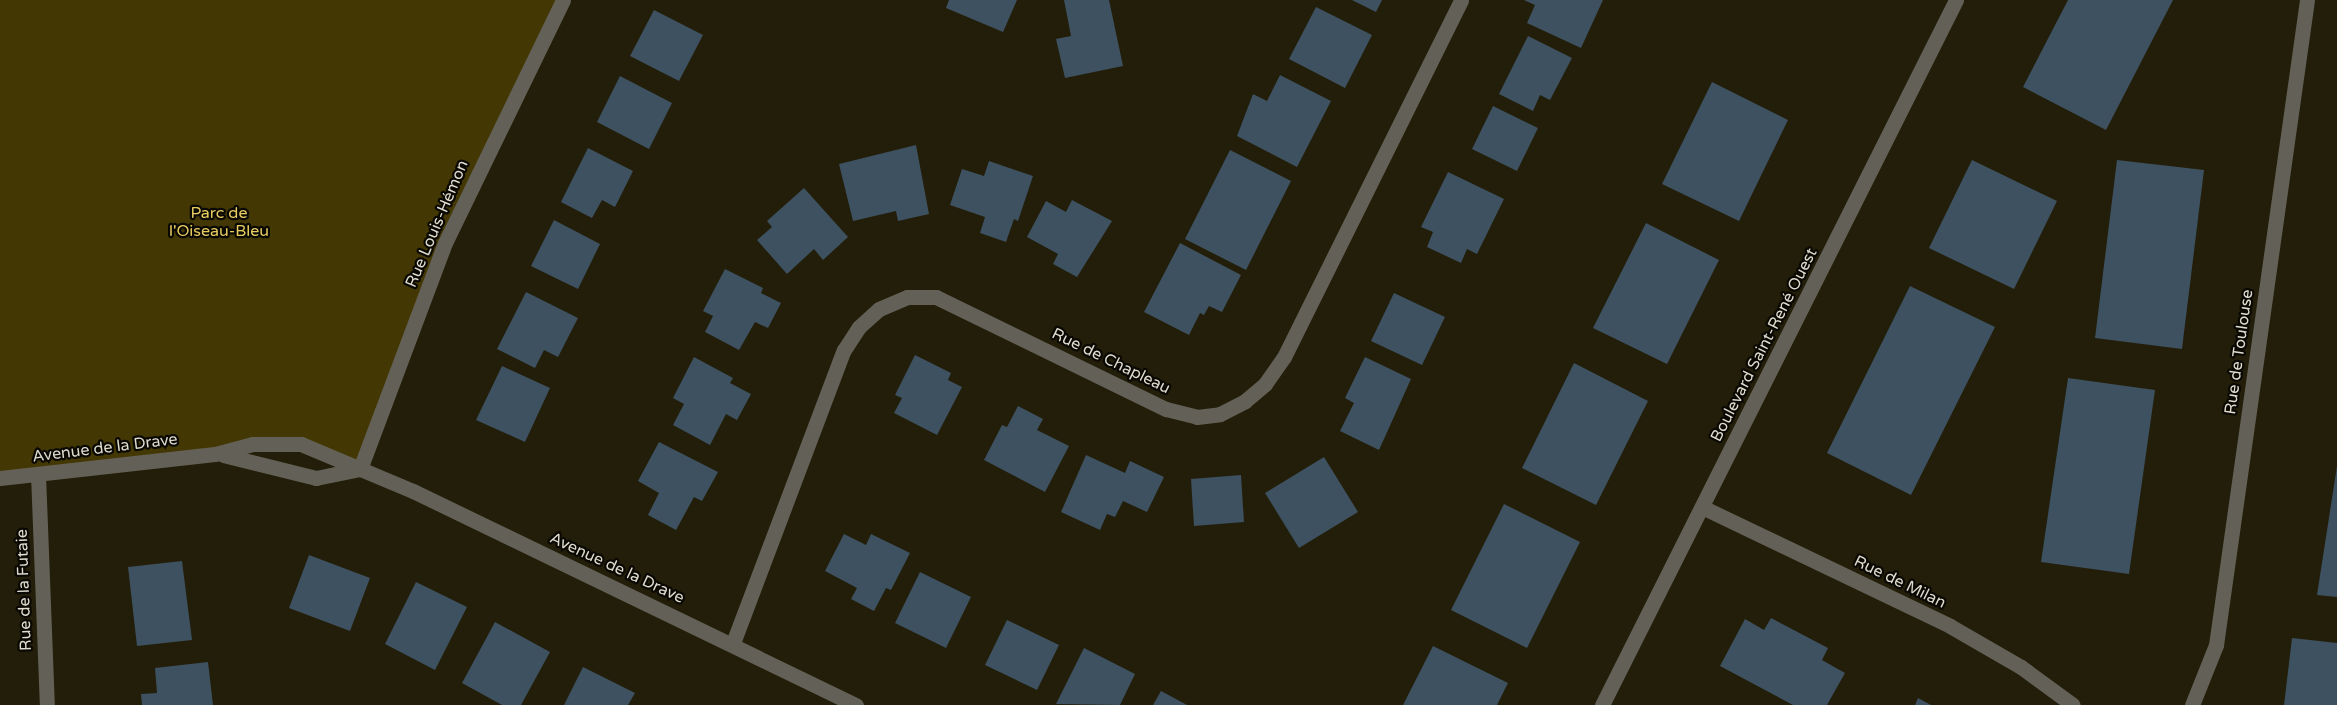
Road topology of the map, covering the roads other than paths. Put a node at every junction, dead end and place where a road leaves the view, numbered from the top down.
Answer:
1 (562, 0) edge
2 (1461, 0) edge
3 (1956, 0) edge
4 (2307, 0) edge
5 (215, 454) junction
6 (360, 469) junction
7 (38, 474) junction
8 (0, 478) edge
9 (1702, 507) junction
10 (733, 643) junction
11 (47, 705) edge
12 (856, 705) edge
13 (1602, 705) edge
14 (2073, 705) edge
15 (2192, 705) edge

1 - 6 street, Rue Louis-Hémon
2 - 10 street, Rue de Chapleau
3 - 9 street, Boulevard Saint-René Ouest
4 - 15 street, Rue de Toulouse
5 - 6 street, Avenue de la Drave
5 - 6 street, Avenue de la Drave
5 - 7 street, Avenue de la Drave
6 - 10 street, Avenue de la Drave
7 - 8 street, Avenue de la Drave
7 - 11 street, Rue de la Futaie
9 - 13 street, Boulevard Saint-René Ouest
9 - 14 street, Rue de Milan
10 - 12 street, Avenue de la Drave

